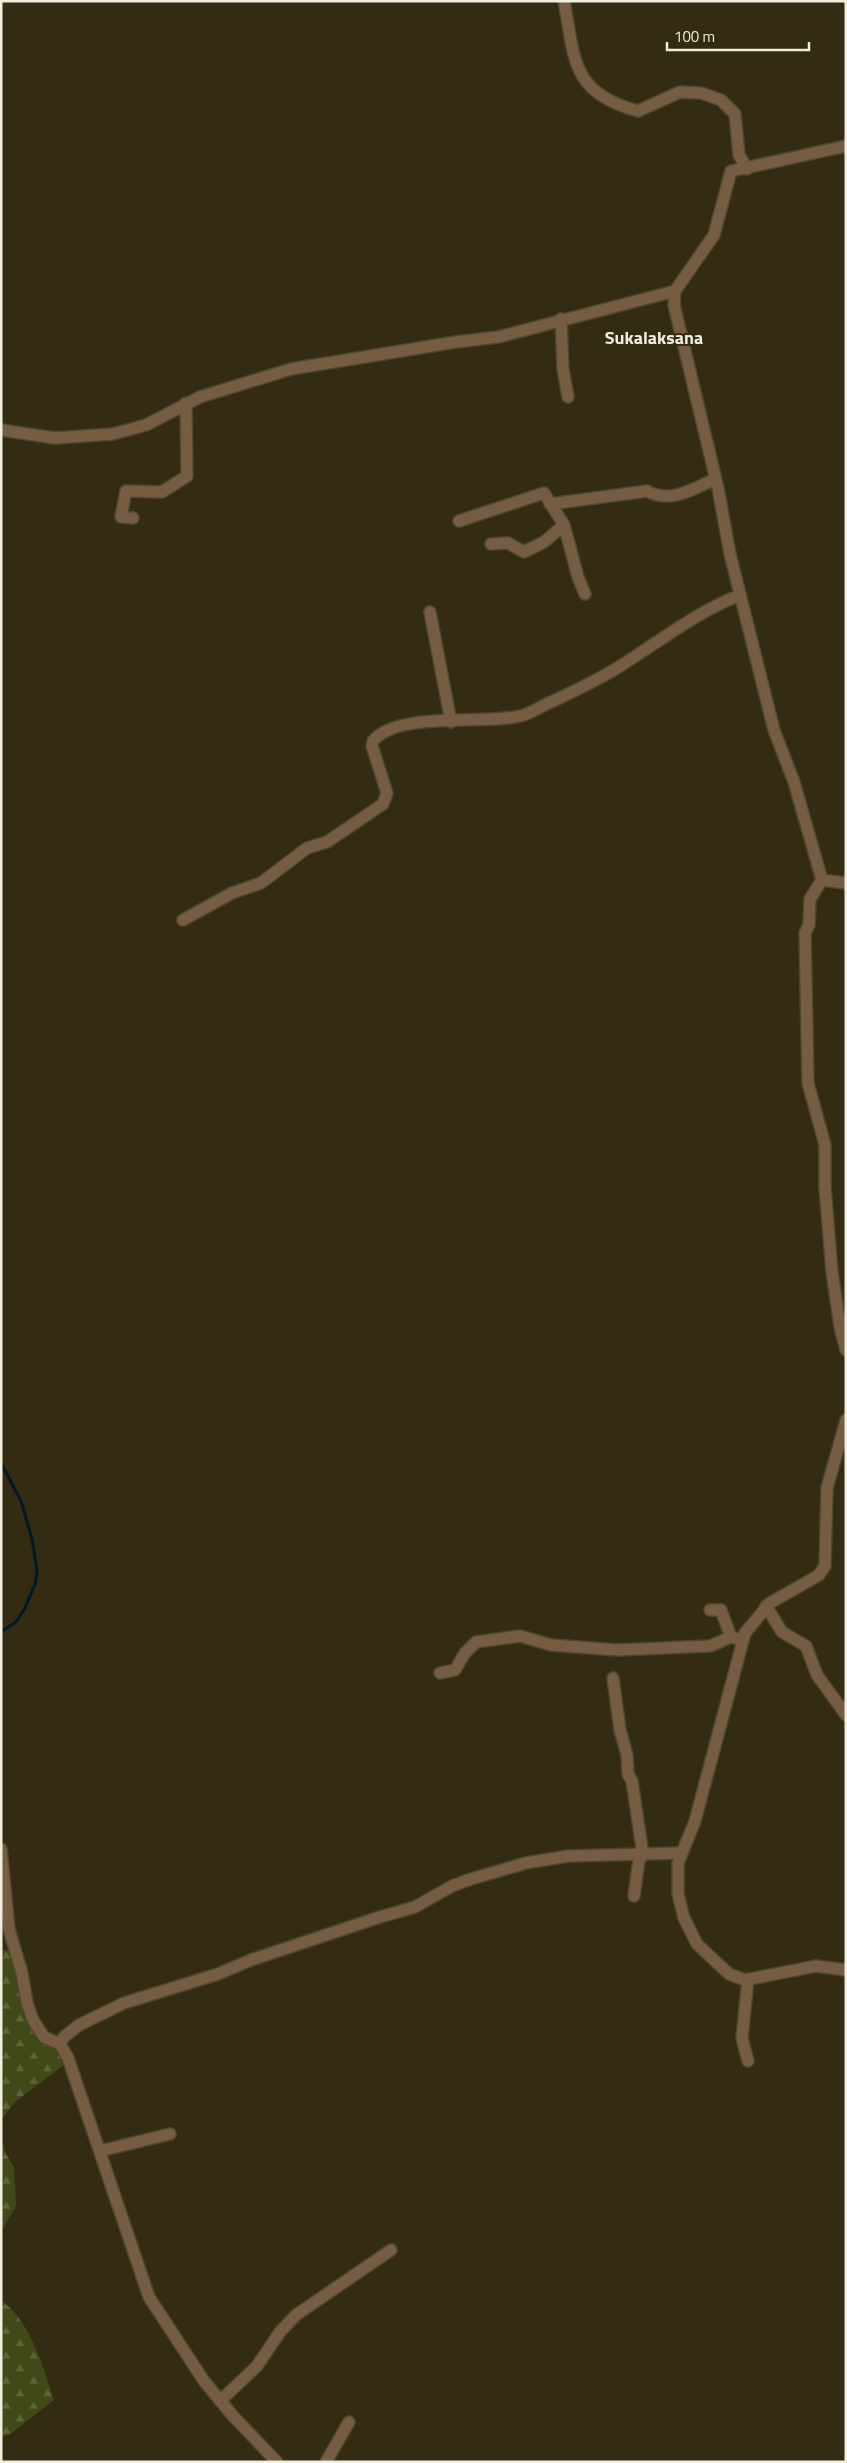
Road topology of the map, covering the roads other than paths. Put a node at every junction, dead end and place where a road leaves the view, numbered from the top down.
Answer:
1 (564, 1) edge
2 (846, 146) edge
3 (747, 169) junction
4 (675, 291) junction
5 (561, 319) junction
6 (568, 397) dead end
7 (186, 403) junction
8 (1, 430) edge
9 (715, 479) junction
10 (550, 504) junction
11 (133, 518) dead end
12 (459, 521) dead end
13 (564, 525) junction
14 (491, 544) dead end
15 (585, 594) dead end
16 (740, 595) junction
17 (430, 612) dead end
18 (451, 722) junction
19 (822, 880) junction
20 (846, 884) edge
21 (183, 920) dead end
22 (842, 1320) edge
23 (846, 1350) edge
24 (846, 1420) edge
25 (766, 1606) junction
26 (710, 1610) dead end
27 (737, 1638) junction
28 (440, 1673) dead end
29 (613, 1678) dead end
30 (846, 1715) edge
31 (1, 1849) edge
32 (682, 1853) junction
33 (643, 1855) junction
34 (634, 1896) dead end
35 (846, 1970) edge
36 (748, 1979) junction
37 (60, 2044) junction
38 (748, 2061) dead end
39 (170, 2134) dead end
40 (100, 2151) junction
41 (391, 2250) dead end
42 (220, 2401) junction
43 (350, 2422) dead end
44 (278, 2462) edge
45 (326, 2462) edge

1 - 3 street
2 - 3 street
3 - 4 street
4 - 5 street
4 - 9 street
5 - 6 street
5 - 7 street
7 - 8 street
7 - 11 street
9 - 10 street
9 - 16 street
10 - 12 street
10 - 13 street
13 - 14 street
13 - 15 street
16 - 18 street
16 - 19 street
17 - 18 street
18 - 21 street
19 - 20 street
19 - 22 street
22 - 23 street
24 - 25 street
25 - 27 street
25 - 30 street
26 - 27 street
27 - 28 street
27 - 32 street
29 - 33 street
31 - 37 street
32 - 33 street
32 - 36 street
33 - 34 street
33 - 37 street
35 - 36 street
36 - 38 street
37 - 40 street
39 - 40 street
40 - 42 street
41 - 42 street
42 - 44 street
43 - 45 street

